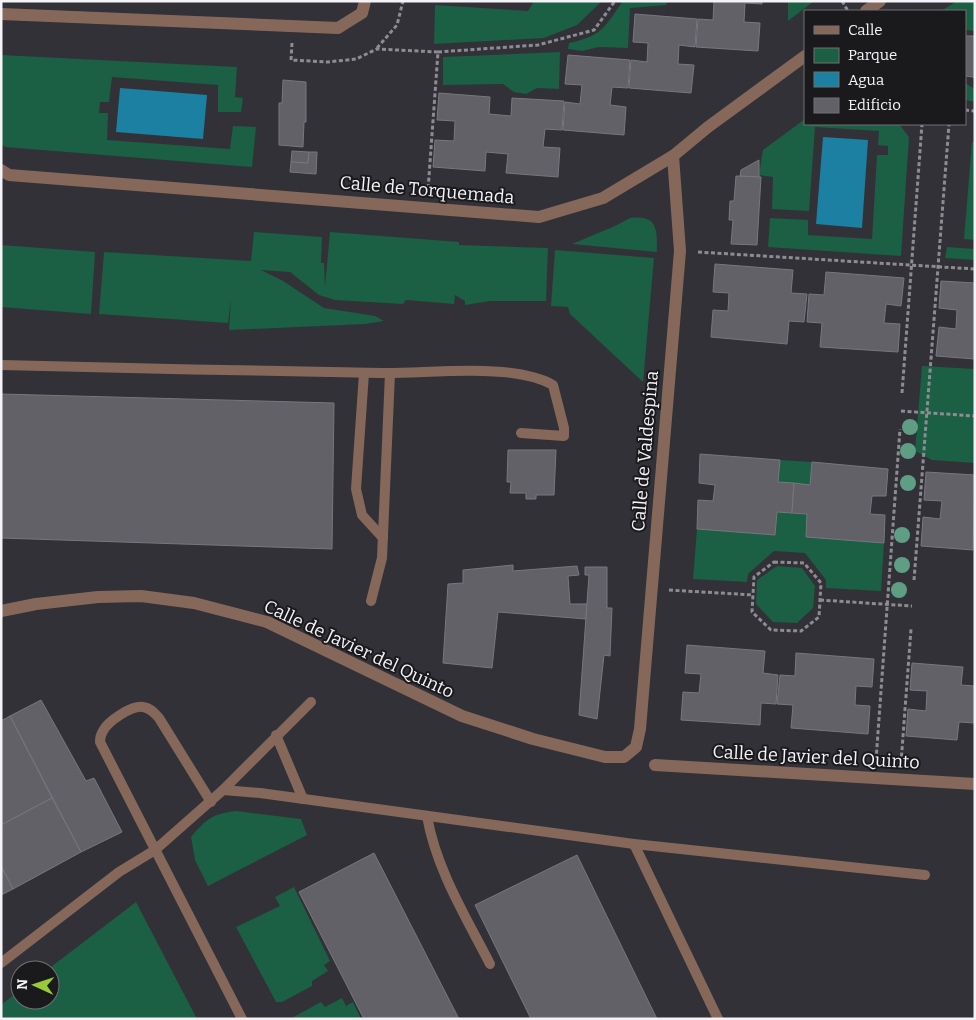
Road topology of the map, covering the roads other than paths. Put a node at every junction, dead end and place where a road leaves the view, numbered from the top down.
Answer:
1 (365, 1) edge
2 (880, 1) edge
3 (867, 10) edge
4 (1, 14) edge
5 (804, 57) edge
6 (673, 156) junction
7 (1, 170) edge
8 (1, 365) edge
9 (364, 373) junction
10 (390, 373) junction
11 (521, 433) dead end
12 (383, 538) junction
13 (371, 601) dead end
14 (1, 611) edge
15 (311, 702) dead end
16 (276, 735) junction
17 (636, 747) joint
18 (655, 765) dead end
19 (975, 784) edge
20 (224, 790) junction
21 (304, 799) junction
22 (211, 802) junction
23 (427, 816) junction
24 (634, 844) junction
25 (155, 850) junction
26 (925, 875) dead end
27 (1, 963) edge
28 (490, 964) dead end
29 (242, 1019) edge
30 (718, 1019) edge

1 - 4 street
2 - 3 street
5 - 6 street, Calle de Torquemada
6 - 7 street, Calle de Torquemada
6 - 17 street, Calle de Valdespina
8 - 9 lane
9 - 10 lane
9 - 12 lane
10 - 11 lane
10 - 12 lane
12 - 13 lane
14 - 17 street, Calle de Javier del Quinto
15 - 16 lane
16 - 20 lane
16 - 21 lane
18 - 19 street, Calle de Javier del Quinto
20 - 21 lane
20 - 22 lane
21 - 23 lane
22 - 25 lane
22 - 25 lane
23 - 24 lane
23 - 28 lane
24 - 26 lane
24 - 30 lane
25 - 27 lane
25 - 29 lane

